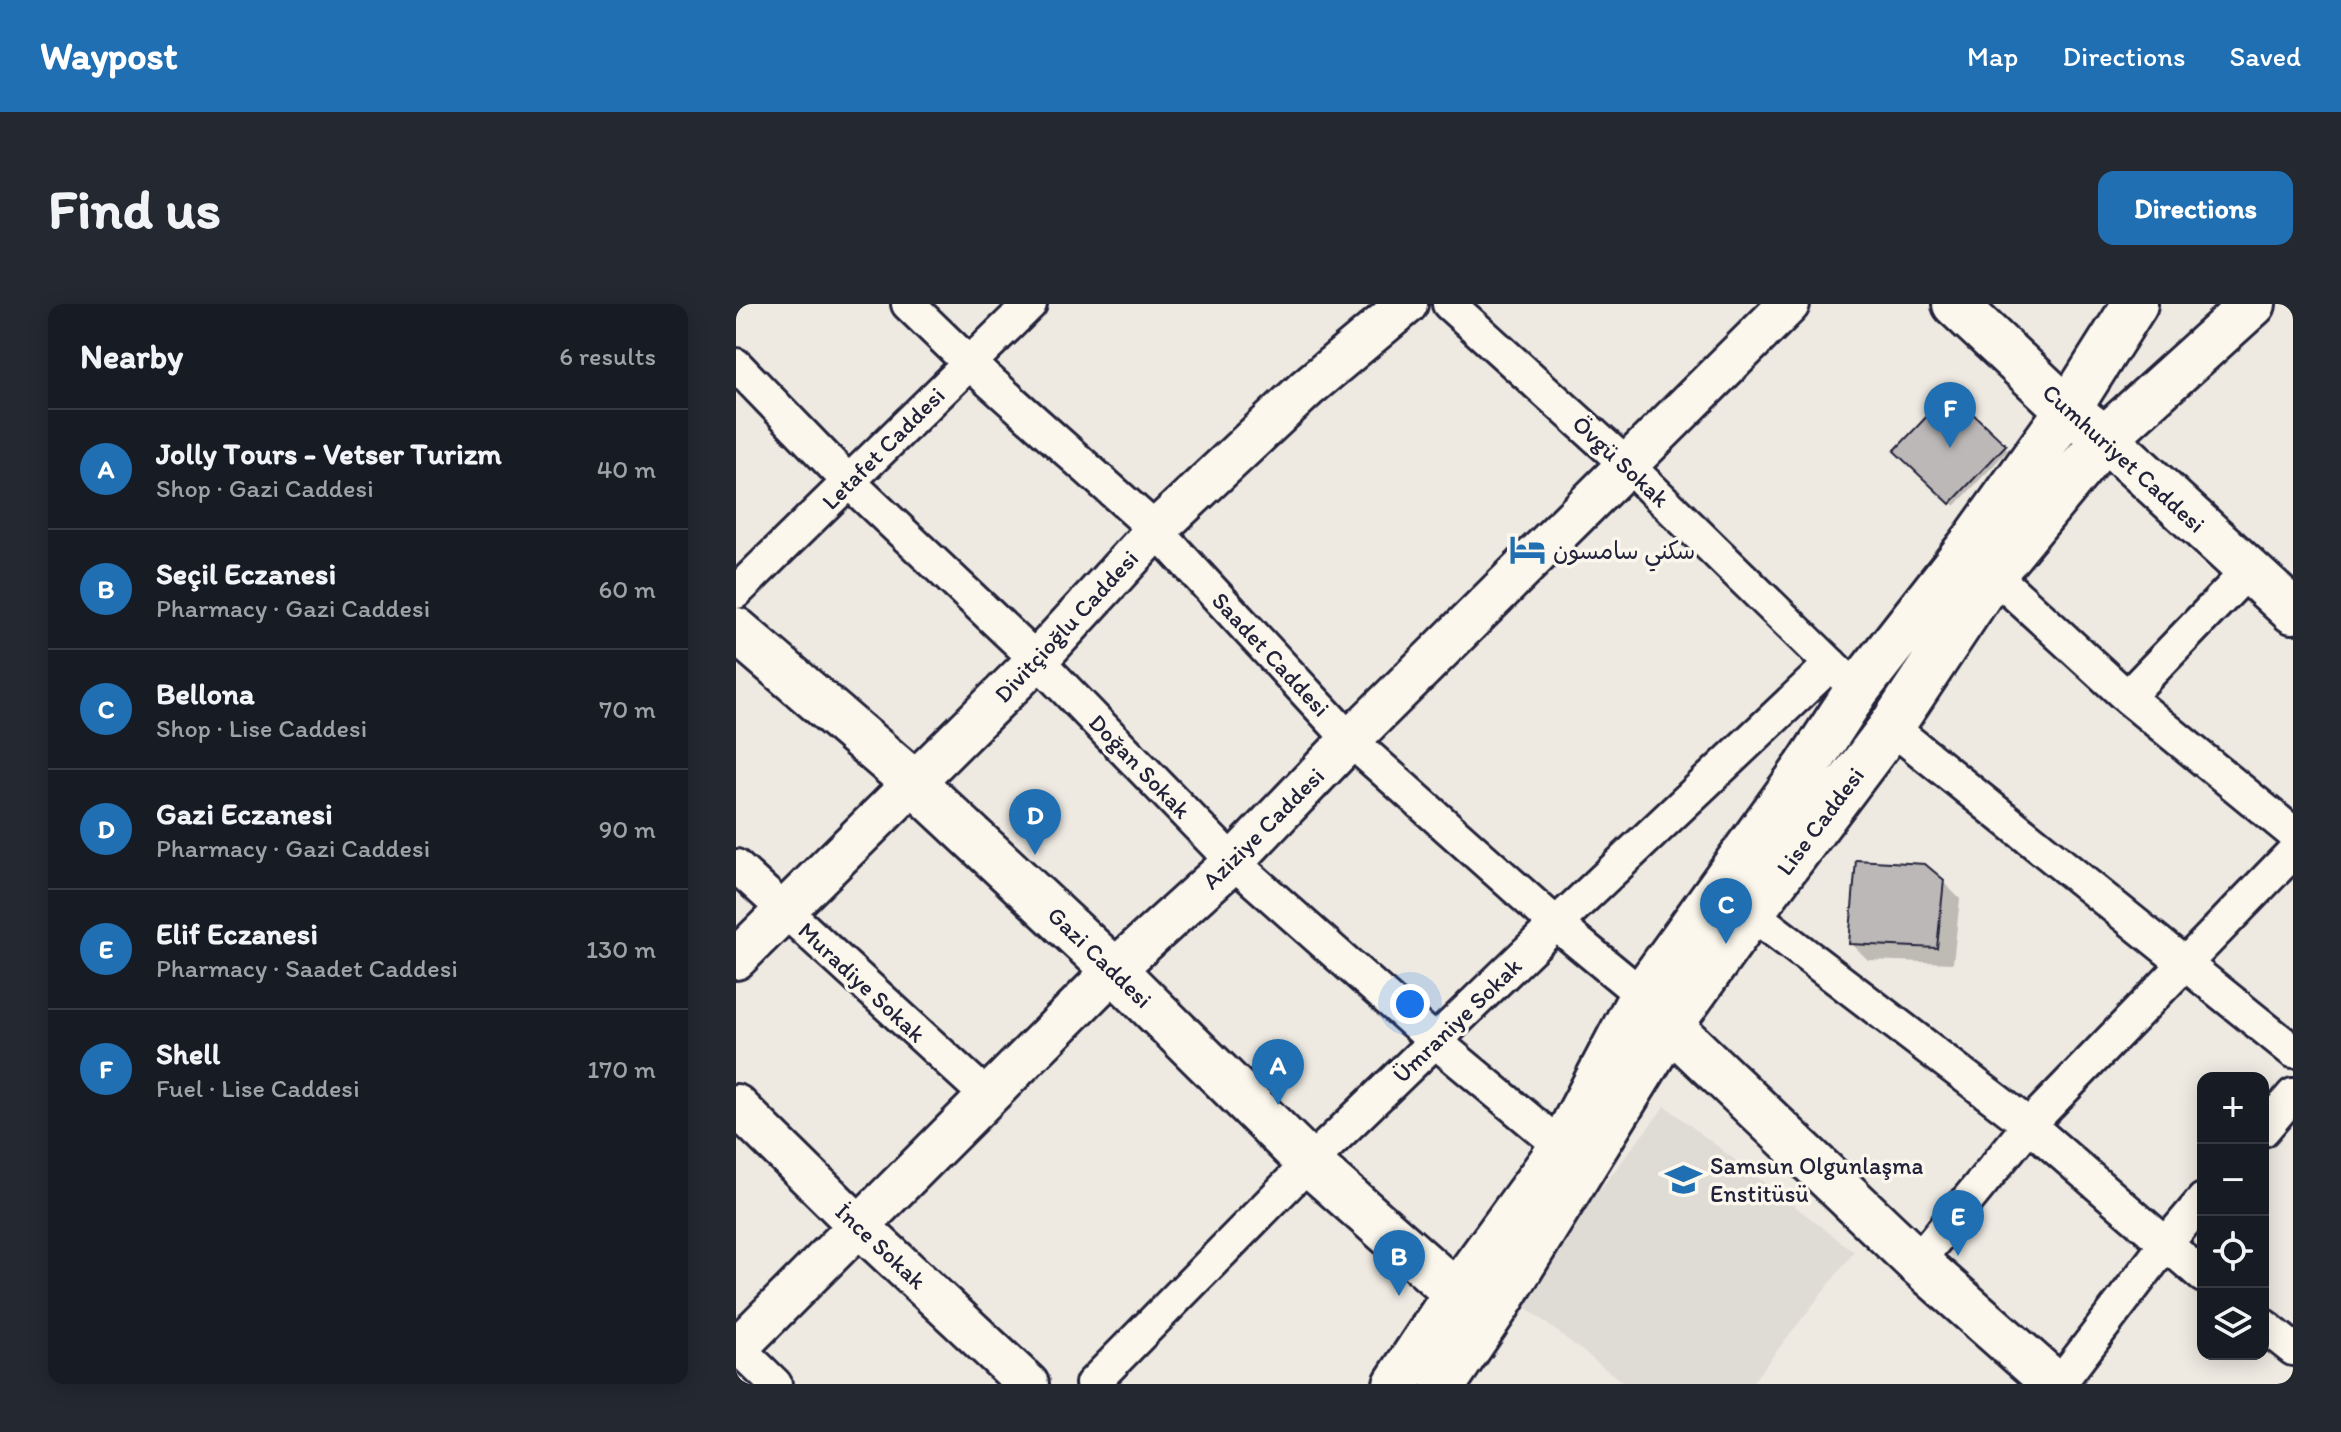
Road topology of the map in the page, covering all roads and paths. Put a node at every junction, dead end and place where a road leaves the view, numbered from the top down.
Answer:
1 (908, 304) edge
2 (1030, 304) edge
3 (1407, 304) edge
4 (1449, 304) edge
5 (1789, 304) edge
6 (1955, 304) edge
7 (2135, 304) edge
8 (2253, 304) edge
9 (968, 362) junction
10 (736, 365) edge
11 (2068, 410) junction
12 (2105, 438) junction
13 (1627, 465) junction
14 (849, 482) junction
15 (1156, 530) junction
16 (2248, 571) junction
17 (1993, 574) junction
18 (736, 592) edge
19 (2293, 611) edge
20 (736, 630) edge
21 (1037, 660) junction
22 (1844, 677) junction
23 (2127, 697) junction
24 (1891, 727) junction
25 (1350, 740) junction
26 (914, 783) junction
27 (2293, 833) edge
28 (2293, 852) edge
29 (1233, 862) junction
30 (736, 866) edge
31 (786, 911) junction
32 (1751, 913) junction
33 (1556, 924) junction
34 (736, 959) edge
35 (2185, 964) junction
36 (1114, 970) junction
37 (1656, 1011) junction
38 (1436, 1042) junction
39 (2293, 1051) edge
40 (2293, 1095) edge
41 (988, 1097) junction
42 (736, 1105) edge
43 (2269, 1123) edge
44 (2029, 1125) junction
45 (1562, 1147) junction
46 (1309, 1163) junction
47 (2197, 1207) edge
48 (858, 1225) junction
49 (2165, 1245) junction
50 (1917, 1262) junction
51 (2197, 1271) edge
52 (1456, 1293) junction
53 (2269, 1330) edge
54 (737, 1348) edge
55 (2293, 1349) edge
56 (775, 1384) edge
57 (1028, 1384) edge
58 (1092, 1384) edge
59 (1396, 1384) edge
60 (1444, 1384) edge
61 (2057, 1384) edge

1 - 9 street, Saadet Caddesi
2 - 9 street, Letafet Caddesi
3 - 15 street, Divitçioğlu Caddesi
4 - 13 street, Övgü Sokak
5 - 13 street, Aziziye Caddesi
6 - 11 main road, Cumhuriyet Caddesi
7 - 11 main road, Lise Caddesi
8 - 12 main road, Lise Caddesi
9 - 14 street, Letafet Caddesi
9 - 15 street, Saadet Caddesi
10 - 14 street, Doğan Sokak
11 - 12 main road, Cumhuriyet Caddesi
11 - 22 main road, Lise Caddesi
12 - 16 main road, Cumhuriyet Caddesi
12 - 17 main road, Lise Caddesi
13 - 22 street, Övgü Sokak
13 - 25 street, Aziziye Caddesi
14 - 18 street, Letafet Caddesi
14 - 21 street, Doğan Sokak
15 - 21 street, Divitçioğlu Caddesi
15 - 25 street, Saadet Caddesi
16 - 19 main road, Cumhuriyet Caddesi
16 - 23 street
17 - 23 street
17 - 24 main road, Lise Caddesi
20 - 26 main road, Gazi Caddesi
21 - 26 street, Divitçioğlu Caddesi
21 - 29 street, Doğan Sokak
22 - 33 street, Ümraniye Sokak
22 - 37 main road, Lise Caddesi
23 - 27 street
24 - 32 main road, Lise Caddesi
24 - 35 street
25 - 29 street, Aziziye Caddesi
25 - 33 street, Saadet Caddesi
26 - 31 street, Divitçioğlu Caddesi
26 - 36 main road, Gazi Caddesi
28 - 35 street
29 - 36 street, Aziziye Caddesi
29 - 38 street, Doğan Sokak
30 - 31 street, Muradiye Sokak
31 - 34 street, Divitçioğlu Caddesi
31 - 41 street, Muradiye Sokak
32 - 37 main road, Lise Caddesi
32 - 44 street
33 - 37 street, Saadet Caddesi
33 - 38 street, Ümraniye Sokak
35 - 39 street
35 - 44 street
36 - 41 street, Aziziye Caddesi
36 - 46 main road, Gazi Caddesi
37 - 45 main road, Lise Caddesi
37 - 50 main road, Saadet Caddesi
37 - 60 main road, Lise Caddesi
38 - 45 street, Doğan Sokak
38 - 46 street, Ümraniye Sokak
40 - 43 street
41 - 48 street, Aziziye Caddesi
42 - 48 street, İnce Sokak
44 - 49 street
44 - 50 street
45 - 52 main road, Lise Caddesi
46 - 52 main road, Gazi Caddesi
46 - 58 street, Ümraniye Sokak
47 - 49 street
48 - 54 street, Aziziye Caddesi
48 - 57 street, İnce Sokak
49 - 51 street
49 - 61 street
50 - 61 main road, Saadet Caddesi
52 - 59 main road, Lise Caddesi
53 - 55 street
54 - 56 street

